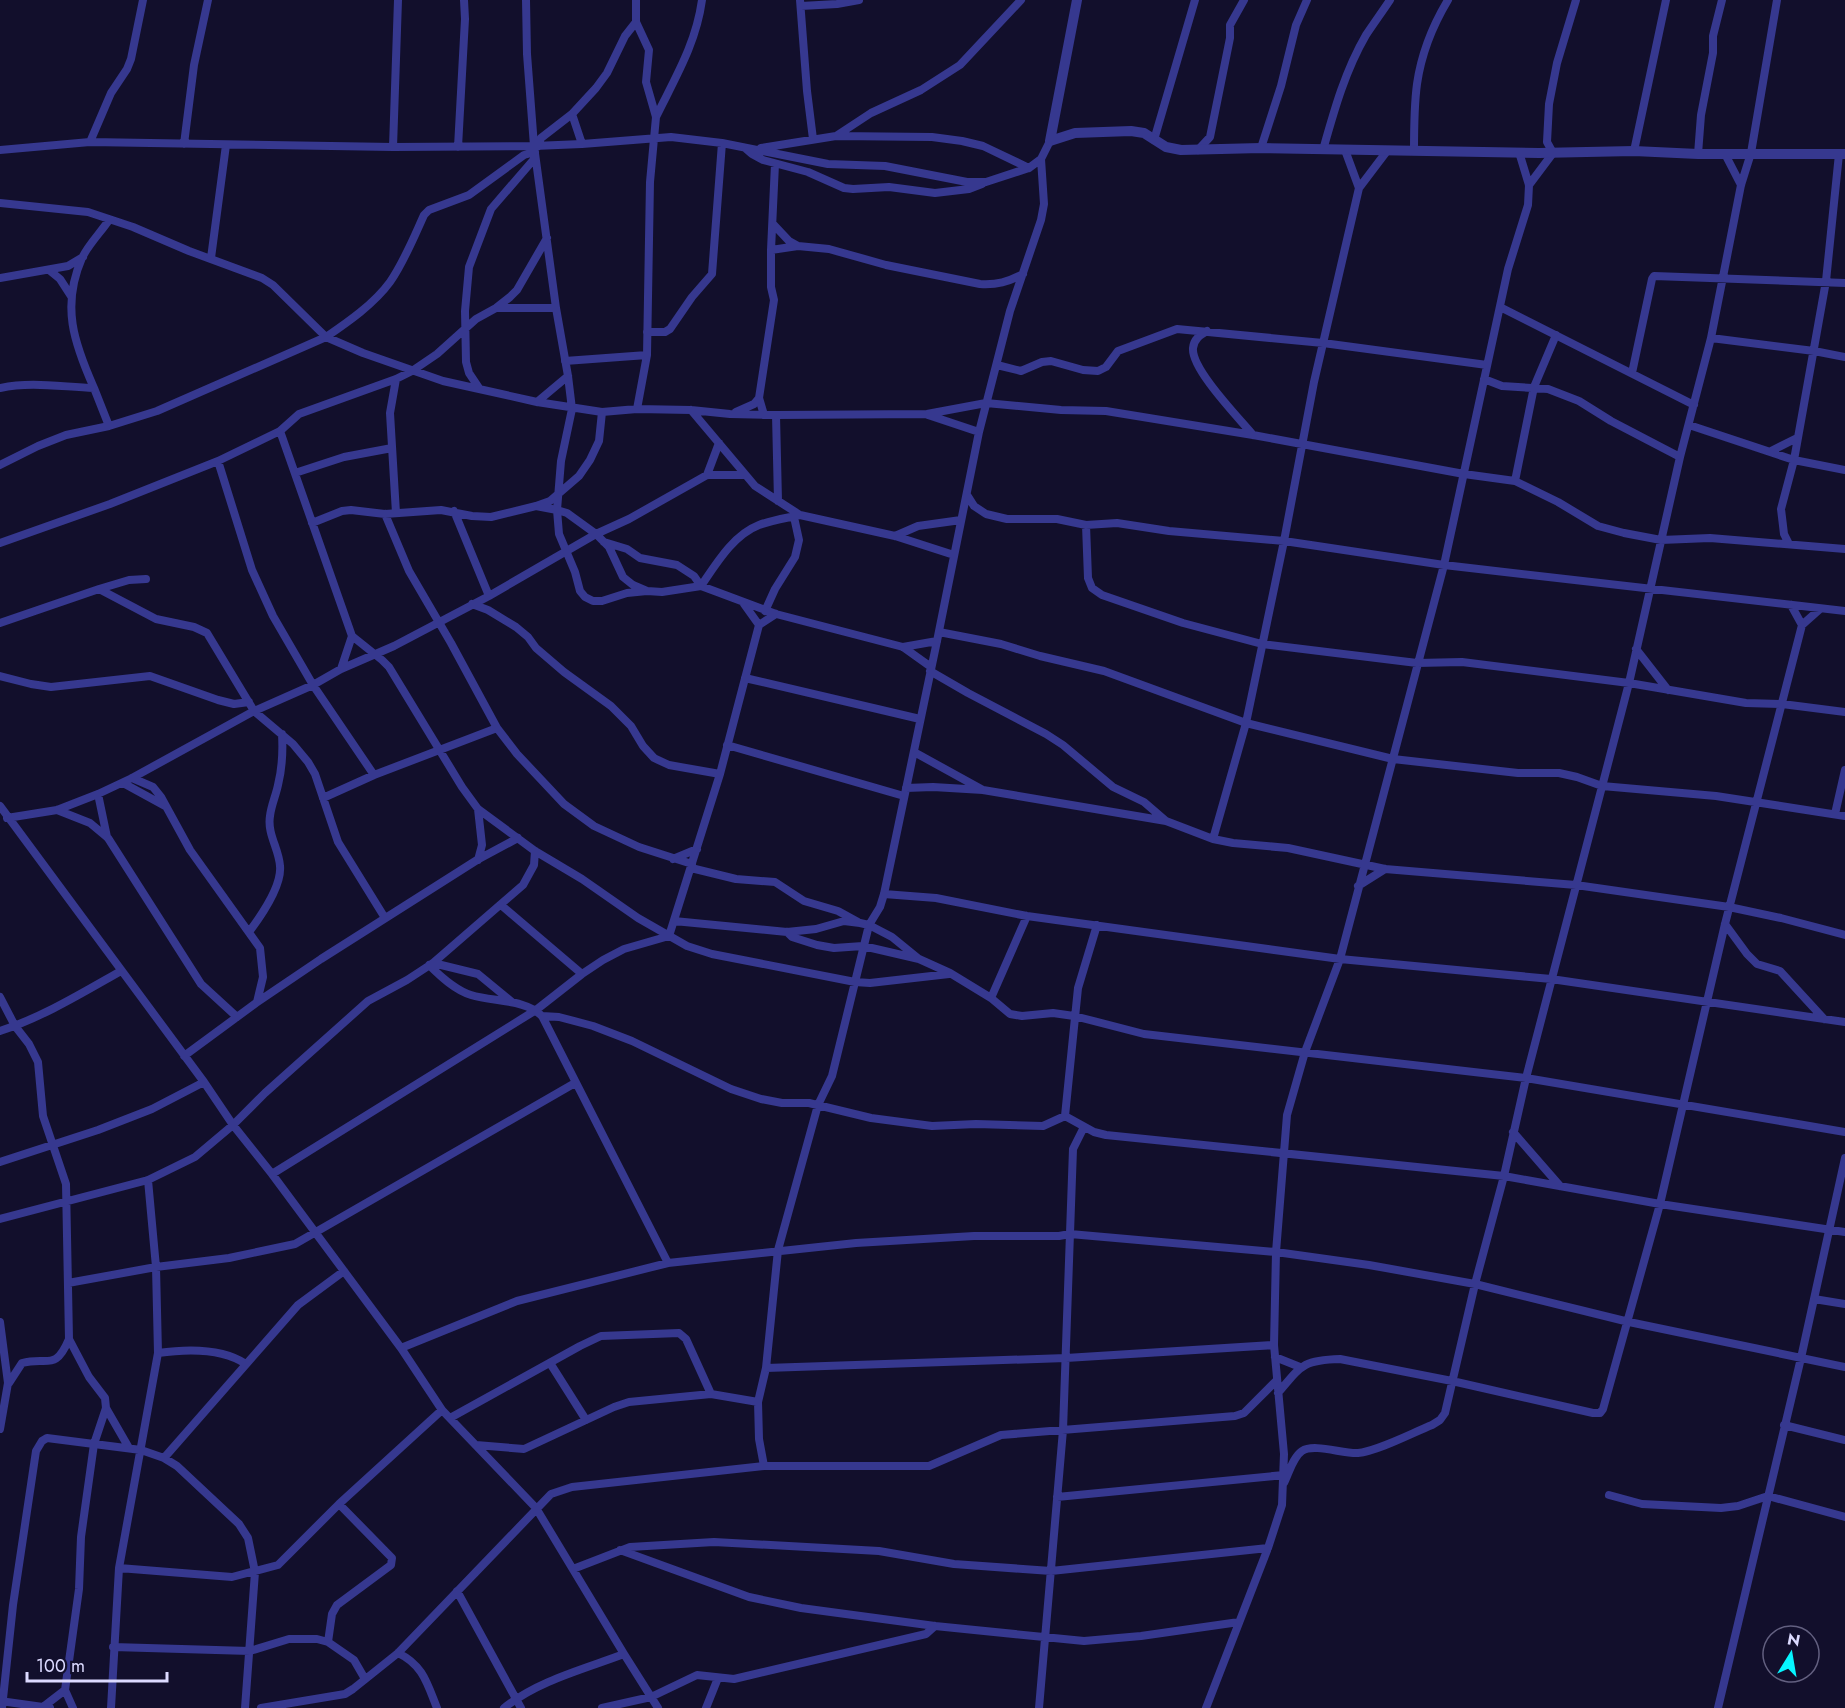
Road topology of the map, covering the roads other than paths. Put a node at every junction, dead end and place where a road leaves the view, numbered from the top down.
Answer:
1 (143, 0) edge
2 (208, 0) edge
3 (398, 0) edge
4 (464, 0) edge
5 (526, 0) edge
6 (636, 0) edge
7 (702, 0) edge
8 (859, 0) edge
9 (1021, 0) edge
10 (1077, 0) edge
11 (1195, 0) edge
12 (1244, 0) edge
13 (1307, 0) edge
14 (1390, 0) edge
15 (1448, 0) edge
16 (1576, 0) edge
17 (1666, 0) edge
18 (1722, 0) edge
19 (1778, 0) edge
20 (801, 3) edge
21 (636, 22) junction
22 (572, 114) junction
23 (656, 117) junction
24 (836, 136) junction
25 (654, 137) junction
26 (813, 139) junction
27 (1154, 140) junction
28 (1050, 141) junction
29 (90, 142) junction
30 (722, 143) junction
31 (184, 144) junction
32 (582, 144) junction
33 (226, 145) junction
34 (393, 147) junction
35 (458, 147) junction
36 (744, 147) junction
37 (1261, 148) junction
38 (754, 149) junction
39 (535, 150) junction
40 (1198, 150) junction
41 (1323, 150) junction
42 (1344, 150) junction
43 (0, 151) edge
44 (1387, 151) junction
45 (1414, 151) junction
46 (1634, 151) junction
47 (1519, 152) junction
48 (1553, 153) junction
49 (1751, 153) junction
50 (1698, 154) junction
51 (1725, 154) junction
52 (1842, 154) edge
53 (1041, 159) junction
54 (775, 164) junction
55 (1029, 168) junction
56 (986, 182) junction
57 (1529, 185) junction
58 (1740, 185) junction
59 (1359, 188) junction
60 (0, 203) edge
61 (109, 220) junction
62 (773, 224) junction
63 (547, 238) junction
64 (798, 246) junction
65 (771, 250) junction
66 (83, 257) junction
67 (211, 258) junction
68 (49, 270) junction
69 (1023, 273) junction
70 (0, 278) edge
71 (1724, 278) junction
72 (1826, 281) junction
73 (1845, 283) edge
74 (71, 296) junction
75 (1500, 307) junction
76 (496, 308) junction
77 (556, 308) junction
78 (465, 328) junction
79 (1208, 331) junction
80 (647, 332) junction
81 (1556, 335) junction
82 (326, 337) junction
83 (1712, 338) junction
84 (1323, 343) junction
85 (1814, 351) junction
86 (647, 355) junction
87 (1845, 357) edge
88 (565, 361) junction
89 (1487, 365) junction
90 (997, 366) junction
91 (412, 370) junction
92 (1632, 373) junction
93 (568, 376) junction
94 (396, 379) junction
95 (1484, 379) junction
96 (1534, 387) junction
97 (0, 388) edge
98 (94, 388) junction
99 (479, 388) junction
100 (759, 398) junction
101 (537, 402) junction
102 (986, 403) junction
103 (1694, 405) junction
104 (572, 409) junction
105 (637, 409) junction
106 (692, 410) junction
107 (602, 412) junction
108 (730, 414) junction
109 (927, 414) junction
110 (764, 415) junction
111 (776, 415) junction
112 (1689, 425) junction
113 (109, 426) junction
114 (280, 431) junction
115 (979, 432) junction
116 (1253, 435) junction
117 (1797, 438) junction
118 (718, 443) junction
119 (1302, 445) junction
120 (392, 448) junction
121 (1771, 451) junction
122 (1680, 457) junction
123 (1794, 460) junction
124 (218, 461) junction
125 (0, 465) edge
126 (1845, 470) edge
127 (295, 473) junction
128 (744, 474) junction
129 (1464, 474) junction
130 (707, 475) junction
131 (1515, 481) junction
132 (558, 495) junction
133 (967, 495) junction
134 (778, 501) junction
135 (536, 506) junction
136 (557, 510) junction
137 (454, 511) junction
138 (396, 513) junction
139 (385, 514) junction
140 (797, 516) junction
141 (961, 520) junction
142 (312, 523) junction
143 (1086, 525) junction
144 (596, 534) junction
145 (895, 536) junction
146 (1661, 540) junction
147 (1284, 541) junction
148 (604, 542) junction
149 (0, 543) edge
150 (1789, 544) junction
151 (1845, 549) edge
152 (565, 551) junction
153 (954, 555) junction
154 (1444, 565) junction
155 (146, 579) dead end
156 (701, 586) junction
157 (99, 589) junction
158 (1649, 590) junction
159 (647, 591) junction
160 (489, 596) junction
161 (743, 603) junction
162 (472, 604) junction
163 (1791, 605) junction
164 (1820, 609) junction
165 (765, 611) junction
166 (1845, 611) edge
167 (776, 614) junction
168 (437, 622) junction
169 (0, 623) edge
170 (759, 625) junction
171 (1802, 625) junction
172 (352, 636) junction
173 (938, 637) junction
174 (1262, 644) junction
175 (903, 647) junction
176 (1636, 649) junction
177 (375, 655) junction
178 (1417, 663) junction
179 (341, 669) junction
180 (930, 669) junction
181 (0, 676) edge
182 (744, 678) junction
183 (1629, 683) junction
184 (313, 685) junction
185 (1668, 690) junction
186 (249, 702) junction
187 (1782, 704) junction
188 (254, 711) junction
189 (1845, 712) edge
190 (920, 719) junction
191 (1246, 723) junction
192 (497, 728) junction
193 (282, 734) junction
194 (728, 745) junction
195 (440, 750) junction
196 (914, 752) junction
197 (1393, 759) junction
198 (1845, 770) edge
199 (720, 774) junction
200 (374, 775) junction
201 (132, 778) junction
202 (123, 783) junction
203 (1602, 786) junction
204 (983, 790) junction
205 (905, 792) junction
206 (98, 794) junction
207 (323, 798) junction
208 (1756, 803) junction
209 (0, 806) edge
210 (165, 806) junction
211 (478, 809) junction
212 (57, 810) junction
213 (1834, 814) junction
214 (1845, 816) edge
215 (7, 818) junction
216 (1166, 821) junction
217 (108, 837) junction
218 (518, 838) junction
219 (1208, 838) junction
220 (697, 849) junction
221 (535, 851) junction
222 (673, 859) junction
223 (477, 860) junction
224 (1363, 865) junction
225 (692, 866) junction
226 (1385, 869) junction
227 (1576, 885) junction
228 (1358, 886) junction
229 (884, 894) junction
230 (501, 905) junction
231 (1729, 907) junction
232 (1027, 916) junction
233 (385, 918) junction
234 (674, 921) junction
235 (865, 924) junction
236 (1725, 924) junction
237 (1097, 926) junction
238 (249, 932) junction
239 (787, 932) junction
240 (1845, 935) edge
241 (669, 936) junction
242 (863, 946) junction
243 (1340, 958) junction
244 (919, 959) junction
245 (431, 964) junction
246 (121, 971) junction
247 (582, 974) junction
248 (950, 974) junction
249 (1551, 980) junction
250 (855, 982) junction
251 (0, 997) edge
252 (991, 998) junction
253 (1707, 1002) junction
254 (256, 1003) junction
255 (512, 1003) junction
256 (6, 1007) junction
257 (539, 1013) junction
258 (0, 1015) edge
259 (1074, 1016) junction
260 (237, 1017) junction
261 (1824, 1019) junction
262 (1845, 1022) edge
263 (15, 1026) junction
264 (0, 1030) edge
265 (1305, 1052) junction
266 (184, 1056) junction
267 (1526, 1078) junction
268 (204, 1082) junction
269 (575, 1083) junction
270 (818, 1105) junction
271 (1683, 1105) junction
272 (1065, 1116) junction
273 (233, 1125) junction
274 (1084, 1127) junction
275 (1513, 1132) junction
276 (1845, 1132) edge
277 (51, 1144) junction
278 (1283, 1154) junction
279 (1845, 1158) edge
280 (0, 1162) edge
281 (272, 1174) junction
282 (1504, 1176) junction
283 (148, 1180) junction
284 (1560, 1186) junction
285 (67, 1200) junction
286 (1660, 1204) junction
287 (0, 1219) edge
288 (1829, 1229) junction
289 (1845, 1232) edge
290 (316, 1233) junction
291 (1070, 1234) junction
292 (778, 1250) junction
293 (1276, 1252) junction
294 (668, 1263) junction
295 (156, 1267) junction
296 (344, 1271) junction
297 (68, 1283) junction
298 (1475, 1284) junction
299 (1814, 1299) junction
300 (1845, 1304) edge
301 (0, 1322) edge
302 (1629, 1322) junction
303 (69, 1339) junction
304 (1274, 1345) junction
305 (401, 1348) junction
306 (158, 1353) junction
307 (1275, 1357) junction
308 (1066, 1358) junction
309 (1801, 1358) junction
310 (550, 1363) junction
311 (246, 1364) junction
312 (1300, 1367) junction
313 (1845, 1367) edge
314 (766, 1368) junction
315 (1276, 1381) junction
316 (1452, 1381) junction
317 (8, 1383) junction
318 (1278, 1393) junction
319 (711, 1394) junction
320 (759, 1402) junction
321 (106, 1408) junction
322 (442, 1410) junction
323 (450, 1418) junction
324 (586, 1420) junction
325 (1785, 1425) junction
326 (0, 1429) edge
327 (1063, 1430) junction
328 (1845, 1440) edge
329 (94, 1444) junction
330 (475, 1444) junction
331 (129, 1448) junction
332 (141, 1450) junction
333 (164, 1458) junction
334 (764, 1466) junction
335 (1284, 1479) junction
336 (1609, 1495) dead end
337 (1768, 1496) junction
338 (1057, 1497) junction
339 (339, 1504) junction
340 (536, 1508) junction
341 (1845, 1517) edge
342 (1268, 1548) junction
343 (620, 1550) junction
344 (119, 1568) junction
345 (573, 1569) junction
346 (1051, 1570) junction
347 (255, 1572) junction
348 (457, 1591) junction
349 (1239, 1622) junction
350 (935, 1626) junction
351 (1045, 1638) junction
352 (328, 1642) junction
353 (113, 1647) junction
354 (249, 1651) junction
355 (398, 1653) junction
356 (624, 1654) junction
357 (366, 1678) junction
358 (717, 1678) junction
359 (65, 1690) junction
360 (651, 1696) junction
361 (516, 1698) junction
362 (2, 1704) edge
363 (46, 1708) edge
364 (73, 1708) edge
365 (111, 1708) edge
366 (245, 1708) edge
367 (261, 1708) edge
368 (437, 1708) edge
369 (504, 1708) edge
370 (521, 1708) edge
371 (603, 1708) edge
372 (658, 1708) edge
373 (706, 1708) edge
374 (1039, 1708) edge
375 (1206, 1708) edge
376 (1718, 1708) edge

1 - 29 street
2 - 31 street
3 - 34 street
4 - 35 street
5 - 39 street
6 - 21 street
7 - 23 street
8 - 20 street
9 - 24 street
10 - 28 street
11 - 27 street
12 - 40 street
13 - 37 street
14 - 41 street
15 - 45 street
16 - 48 street
17 - 46 street
18 - 50 street
19 - 49 street
20 - 26 street
21 - 22 street
21 - 23 street
22 - 32 street
22 - 39 street
23 - 25 street
24 - 26 street
24 - 55 street
25 - 30 street
25 - 32 street
25 - 80 street
26 - 38 street
27 - 28 street
27 - 40 street
28 - 53 street
29 - 31 street
29 - 43 street
30 - 36 street
30 - 80 street
31 - 33 street
32 - 39 street
33 - 34 street
33 - 67 street
34 - 35 street
35 - 39 street
36 - 38 street
36 - 54 street
37 - 40 street
37 - 41 street
38 - 56 street
39 - 63 street
39 - 78 street
39 - 82 street
41 - 42 street
42 - 44 street
42 - 59 street
44 - 45 street
44 - 59 street
45 - 47 street
46 - 48 street
46 - 50 street
47 - 48 street
47 - 57 street
48 - 57 street
49 - 51 street
49 - 52 street
49 - 58 street
50 - 51 street
51 - 58 street
52 - 72 street
53 - 55 street
53 - 69 street
54 - 56 street
54 - 62 street
55 - 56 street
57 - 75 street
58 - 71 street
59 - 84 street
60 - 61 street
61 - 66 street
61 - 67 street
62 - 64 street
62 - 65 street
63 - 76 street
63 - 77 street
64 - 65 street
64 - 69 street
65 - 100 street
66 - 68 street
66 - 74 street
67 - 82 street
68 - 70 street
68 - 74 street
69 - 90 street
71 - 72 street
71 - 83 street
71 - 92 street
72 - 73 street
72 - 85 street
74 - 98 street
75 - 81 street
75 - 89 street
76 - 77 street
76 - 78 street
77 - 88 street
78 - 91 street
78 - 99 street
79 - 84 street
79 - 90 street
79 - 116 street
80 - 86 street
81 - 92 street
81 - 96 street
82 - 91 street
82 - 113 street
83 - 85 street
83 - 103 street
84 - 89 street
84 - 119 street
85 - 87 street
85 - 117 street
86 - 88 street
86 - 105 street
88 - 93 street
89 - 95 street
90 - 102 street
91 - 94 street
91 - 99 street
92 - 103 street
93 - 101 street
93 - 104 street
94 - 114 street
94 - 120 street
95 - 96 street
95 - 129 street
96 - 122 street
96 - 131 street
97 - 98 street
98 - 113 street
99 - 101 street
100 - 108 street
100 - 110 street
101 - 104 street
102 - 109 street
102 - 115 street
102 - 116 street
103 - 112 street
104 - 107 street
104 - 132 street
105 - 106 street
105 - 107 street
106 - 108 street
106 - 118 street
107 - 132 street
108 - 110 street
109 - 111 street
109 - 115 street
110 - 111 street
111 - 134 street
112 - 121 street
112 - 122 street
113 - 125 street
114 - 124 street
114 - 127 street
115 - 133 street
116 - 119 street
117 - 121 street
117 - 123 street
118 - 128 street
118 - 130 street
119 - 129 street
119 - 147 street
120 - 127 street
120 - 138 street
121 - 123 street
122 - 146 street
123 - 126 street
123 - 150 street
124 - 149 street
124 - 184 street
127 - 142 street
128 - 130 street
128 - 134 street
129 - 131 street
129 - 154 street
130 - 144 street
131 - 146 street
132 - 135 street
132 - 136 street
133 - 141 street
133 - 143 street
134 - 140 street
135 - 136 street
135 - 137 street
136 - 144 street
136 - 152 street
137 - 138 street
137 - 160 street
138 - 139 street
139 - 142 street
139 - 168 street
140 - 145 street
140 - 156 street
140 - 165 street
141 - 145 street
141 - 153 street
142 - 172 street
143 - 147 street
143 - 174 street
144 - 148 street
144 - 152 street
145 - 153 street
146 - 150 street
146 - 158 street
147 - 154 street
147 - 174 street
148 - 156 street
148 - 159 street
150 - 151 street
152 - 159 street
152 - 160 street
153 - 173 street
154 - 158 street
154 - 178 street
155 - 157 street
156 - 159 street
156 - 161 street
157 - 169 street
157 - 186 street
158 - 163 street
158 - 176 street
160 - 162 street
161 - 165 street
161 - 170 street
162 - 168 street
162 - 199 street
163 - 164 street
163 - 171 street
164 - 166 street
164 - 171 street
165 - 167 street
167 - 170 street
167 - 175 street
168 - 177 street
168 - 192 street
170 - 182 street
171 - 187 street
172 - 177 street
172 - 179 street
173 - 175 street
173 - 180 street
173 - 191 street
174 - 178 street
174 - 191 street
175 - 180 street
176 - 183 street
176 - 185 street
177 - 179 street
177 - 195 street
178 - 183 street
178 - 197 street
179 - 184 street
180 - 190 street
180 - 216 street
181 - 186 street
182 - 190 street
182 - 194 street
183 - 185 street
183 - 203 street
184 - 188 street
184 - 200 street
185 - 187 street
186 - 188 street
187 - 189 street
187 - 208 street
188 - 193 street
188 - 201 street
190 - 196 street
191 - 197 street
191 - 219 street
192 - 195 street
192 - 222 street
193 - 207 street
193 - 238 street
194 - 199 street
194 - 205 street
195 - 200 street
195 - 211 street
196 - 204 street
196 - 205 street
197 - 203 street
197 - 224 street
198 - 213 street
199 - 220 street
200 - 207 street
201 - 202 street
201 - 210 street
202 - 206 street
202 - 210 street
203 - 208 street
203 - 227 street
204 - 205 street
204 - 216 street
205 - 229 street
206 - 212 street
206 - 217 street
207 - 233 street
208 - 213 street
208 - 231 street
209 - 215 street
210 - 238 street
211 - 218 street
211 - 223 street
212 - 215 street
212 - 217 street
213 - 214 street
215 - 246 street
216 - 219 street
217 - 260 street
218 - 221 street
218 - 223 street
219 - 224 street
220 - 222 street
220 - 225 street
221 - 230 street
221 - 241 street
222 - 225 street
223 - 233 street
224 - 226 street
224 - 228 street
225 - 234 street
225 - 235 street
226 - 227 street
226 - 228 street
227 - 231 street
227 - 249 street
228 - 243 street
229 - 232 street
229 - 235 street
230 - 245 street
230 - 247 street
231 - 236 street
231 - 240 street
232 - 237 street
232 - 252 street
233 - 254 street
234 - 239 street
234 - 241 street
235 - 239 street
235 - 242 street
235 - 244 street
236 - 253 street
236 - 261 street
237 - 243 street
237 - 259 street
238 - 254 street
239 - 242 street
241 - 247 street
241 - 250 street
242 - 244 street
242 - 250 street
243 - 249 street
243 - 265 street
244 - 248 street
245 - 255 street
245 - 255 street
245 - 273 street
246 - 263 street
246 - 266 street
247 - 257 street
248 - 250 street
248 - 252 street
249 - 253 street
249 - 267 street
250 - 270 street
251 - 256 street
252 - 259 street
253 - 261 street
253 - 271 street
254 - 260 street
255 - 257 street
256 - 258 street
256 - 263 street
257 - 269 street
257 - 270 street
257 - 281 street
259 - 265 street
259 - 272 street
260 - 266 street
261 - 262 street
263 - 264 street
263 - 277 street
265 - 267 street
265 - 278 street
266 - 268 street
267 - 271 street
267 - 275 street
268 - 273 street
268 - 277 street
269 - 290 street
269 - 294 street
270 - 272 street
270 - 292 street
271 - 276 street
271 - 286 street
272 - 274 street
273 - 281 street
273 - 283 street
274 - 278 street
274 - 291 street
275 - 282 street
275 - 284 street
277 - 280 street
277 - 285 street
278 - 282 street
278 - 293 street
279 - 288 street
281 - 290 street
282 - 284 street
282 - 298 street
283 - 285 street
283 - 295 street
284 - 286 street
285 - 287 street
285 - 297 street
286 - 288 street
286 - 302 street
288 - 289 street
288 - 299 street
290 - 295 street
290 - 296 street
291 - 292 street
291 - 293 street
291 - 308 street
292 - 294 street
292 - 314 street
293 - 298 street
293 - 304 street
294 - 305 street
295 - 297 street
295 - 306 street
296 - 305 street
296 - 311 street
297 - 303 street
298 - 302 street
298 - 316 street
299 - 300 street
299 - 309 street
301 - 317 street
302 - 309 street
302 - 316 street
303 - 317 street
303 - 321 street
304 - 307 street
304 - 308 street
305 - 322 street
306 - 311 street
306 - 332 street
307 - 312 street
307 - 315 street
308 - 314 street
308 - 327 street
309 - 313 street
309 - 325 street
310 - 319 street
310 - 323 street
310 - 324 street
311 - 333 street
312 - 316 street
312 - 318 street
314 - 320 street
315 - 318 street
315 - 327 street
316 - 335 street
317 - 326 street
318 - 335 street
319 - 320 street
319 - 324 street
320 - 334 street
321 - 329 street
321 - 331 street
322 - 323 street
322 - 339 street
323 - 330 street
324 - 330 street
325 - 328 street
325 - 337 street
327 - 334 street
327 - 338 street
329 - 331 street
329 - 359 street
329 - 362 street
330 - 340 street
331 - 332 street
332 - 333 street
332 - 344 street
333 - 347 street
334 - 340 street
335 - 338 street
335 - 342 street
336 - 337 street
337 - 341 street
337 - 376 street
338 - 346 street
339 - 347 street
339 - 352 street
340 - 345 street
340 - 348 street
342 - 346 street
342 - 349 street
343 - 345 street
343 - 346 street
343 - 350 street
344 - 347 street
344 - 353 street
345 - 356 street
346 - 351 street
347 - 354 street
348 - 355 street
348 - 361 street
349 - 351 street
349 - 375 street
350 - 351 street
350 - 358 street
351 - 374 street
352 - 354 street
352 - 357 street
353 - 354 street
353 - 365 street
354 - 366 street
355 - 357 street
355 - 368 street
356 - 360 street
356 - 361 street
357 - 367 street
358 - 360 street
358 - 373 street
359 - 363 street
359 - 364 street
360 - 371 street
360 - 372 street
361 - 369 street
361 - 370 street
362 - 363 street

